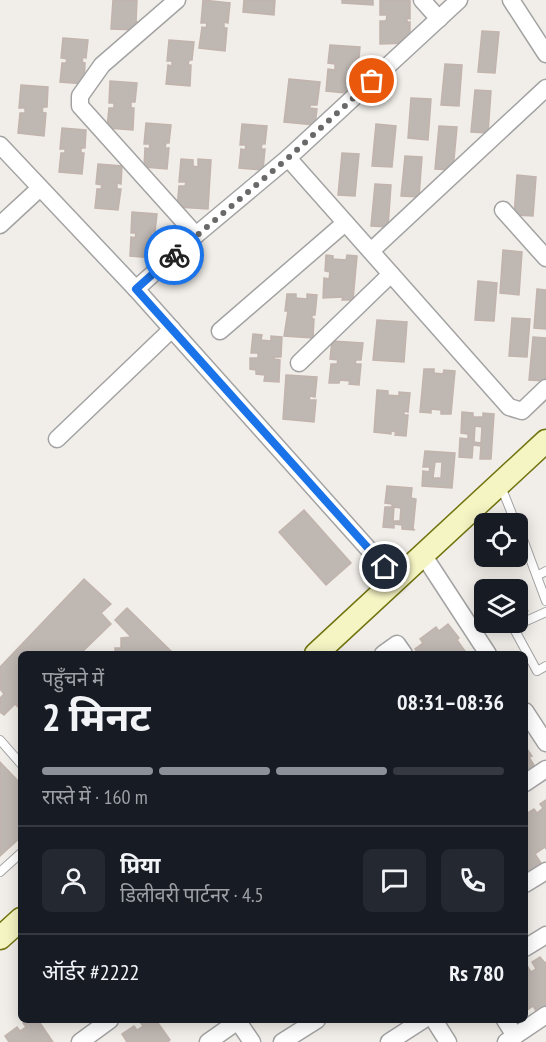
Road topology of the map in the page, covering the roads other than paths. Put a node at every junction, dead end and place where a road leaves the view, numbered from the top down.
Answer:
1 (177, 0) edge
2 (422, 0) edge
3 (459, 0) edge
4 (511, 0) edge
5 (439, 19) junction
6 (546, 54) edge
7 (546, 88) edge
8 (0, 145) edge
9 (288, 158) junction
10 (40, 188) junction
11 (503, 210) dead end
12 (345, 223) junction
13 (0, 225) edge
14 (196, 235) junction
15 (370, 251) junction
16 (546, 258) edge
17 (391, 274) junction
18 (136, 289) junction
19 (172, 329) junction
20 (220, 331) dead end
21 (299, 363) dead end
22 (546, 388) edge
23 (57, 439) dead end
24 (546, 441) edge
25 (500, 484) junction
26 (512, 513) edge
27 (528, 553) edge
28 (424, 556) junction
29 (546, 571) edge
30 (537, 576) junction
31 (397, 581) junction
32 (546, 601) edge
33 (546, 612) edge
34 (319, 651) edge
35 (387, 651) edge
36 (402, 651) edge
37 (486, 651) edge
38 (526, 651) edge
39 (528, 654) edge
40 (546, 666) edge
41 (528, 716) edge
42 (0, 740) edge
43 (546, 743) edge
44 (18, 761) edge
45 (546, 769) edge
46 (528, 781) edge
47 (18, 856) edge
48 (546, 871) edge
49 (0, 872) edge
50 (528, 882) edge
51 (18, 923) edge
52 (546, 935) edge
53 (0, 938) edge
54 (528, 946) edge
55 (546, 1015) edge
56 (106, 1023) edge
57 (235, 1023) edge
58 (239, 1023) edge
59 (312, 1023) edge
60 (418, 1023) edge
61 (436, 1023) edge
62 (506, 1023) edge
63 (511, 1039) edge
64 (80, 1042) edge
65 (208, 1042) edge
66 (252, 1042) edge
67 (282, 1042) edge
68 (388, 1042) edge
69 (448, 1042) edge

1 - 14 street
2 - 5 street
3 - 5 street
4 - 6 street
5 - 9 street
7 - 15 street
8 - 10 street
9 - 12 street
9 - 14 street
10 - 13 street
10 - 18 street
11 - 16 street
12 - 15 street
12 - 20 street
14 - 18 street
15 - 17 street
17 - 21 street
17 - 22 street
18 - 19 street
19 - 23 street
19 - 31 street
24 - 25 street
25 - 26 lane
25 - 28 street
27 - 30 lane
28 - 31 street
28 - 37 street
29 - 30 lane
30 - 32 lane
31 - 34 street
33 - 38 lane
35 - 36 street
39 - 40 lane
41 - 43 street
42 - 44 lane
45 - 46 street
47 - 49 lane
48 - 50 street
51 - 53 street
52 - 54 street
55 - 63 street
56 - 64 street
57 - 65 street
58 - 66 street
59 - 67 street
60 - 68 street
61 - 69 street
62 - 63 street

